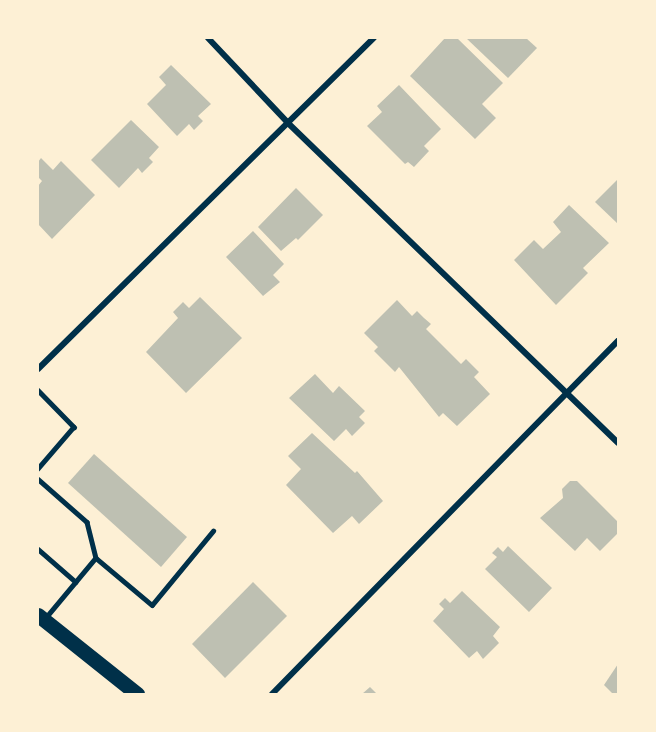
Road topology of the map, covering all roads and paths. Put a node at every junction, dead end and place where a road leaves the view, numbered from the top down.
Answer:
1 (208, 38) edge
2 (374, 38) edge
3 (289, 124) junction
4 (618, 341) edge
5 (38, 369) edge
6 (38, 390) edge
7 (567, 393) junction
8 (618, 443) edge
9 (38, 469) edge
10 (38, 479) edge
11 (213, 531) dead end
12 (38, 549) edge
13 (96, 558) junction
14 (76, 582) junction
15 (41, 618) edge
16 (136, 694) edge
17 (272, 694) edge

1 - 3 street
2 - 3 street
3 - 5 street
3 - 7 street
4 - 7 street
6 - 9 lane
7 - 8 street
7 - 17 street
10 - 13 lane
11 - 13 lane
12 - 14 lane
13 - 14 lane
14 - 15 lane
15 - 16 main road

